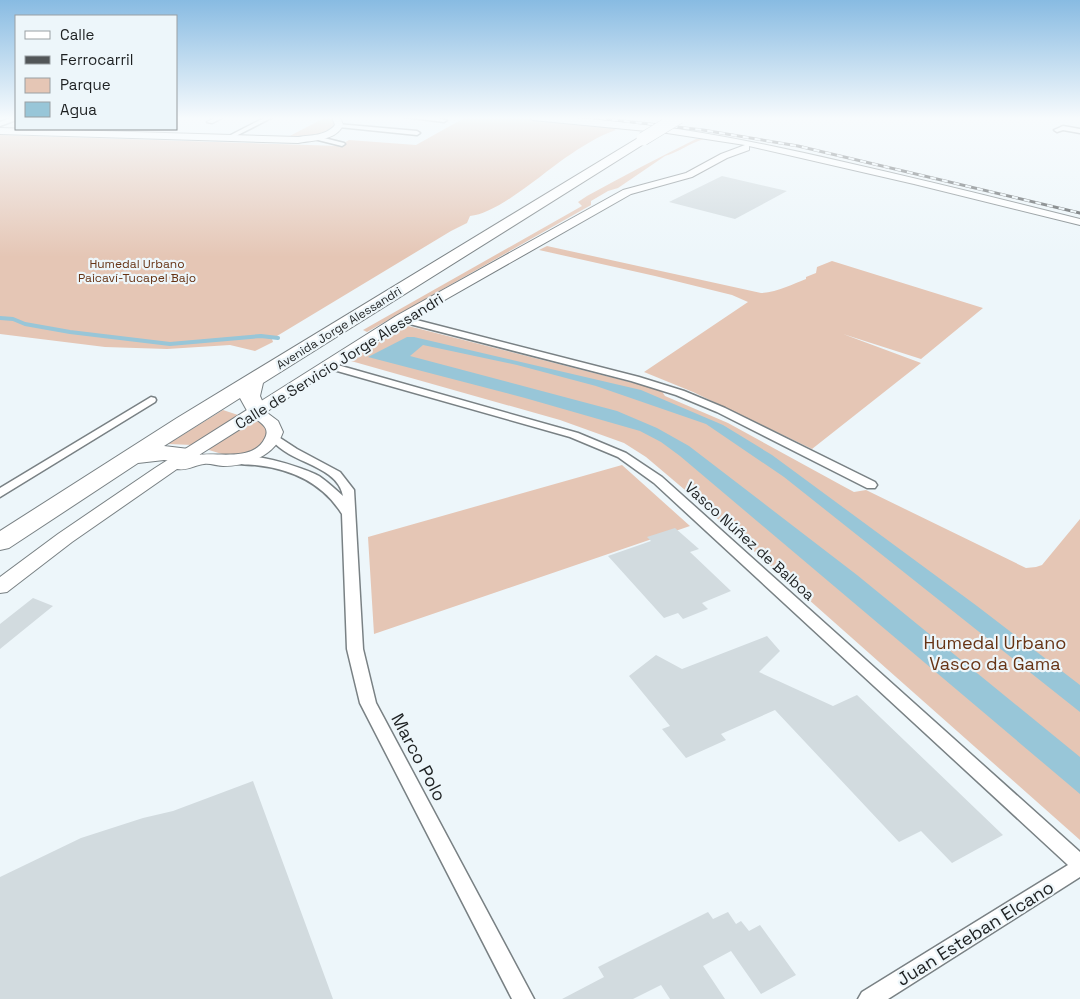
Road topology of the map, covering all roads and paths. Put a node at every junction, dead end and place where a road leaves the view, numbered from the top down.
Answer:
1 (598, 164) edge
2 (600, 164) edge
3 (712, 164) edge
4 (841, 164) edge
5 (1080, 222) edge
6 (401, 319) junction
7 (327, 365) junction
8 (255, 380) junction
9 (151, 400) dead end
10 (262, 417) junction
11 (274, 437) junction
12 (198, 457) junction
13 (128, 460) junction
14 (231, 460) junction
15 (872, 484) dead end
16 (0, 493) edge
17 (348, 514) junction
18 (0, 528) edge
19 (0, 542) edge
20 (0, 587) edge
21 (1080, 865) edge
22 (523, 999) edge
23 (869, 999) edge

1 - 18 highway, Avenida Jorge Alessandri
2 - 8 highway, Avenida Jorge Alessandri
3 - 6 street, Calle de Servicio Jorge Alessandri
4 - 5 street
6 - 7 street, Calle de Servicio Jorge Alessandri
6 - 15 street
7 - 10 street, Calle de Servicio Jorge Alessandri
7 - 21 street, Vasco Núñez de Balboa
8 - 10 highway
8 - 13 highway, Avenida Jorge Alessandri
9 - 16 street
10 - 11 street
10 - 12 street, Calle de Servicio Jorge Alessandri
11 - 14 street
11 - 17 street, Marco Polo
12 - 13 highway
12 - 14 street
12 - 20 street
13 - 19 highway, Avenida Jorge Alessandri
14 - 17 street
17 - 22 street, Marco Polo
21 - 23 street, Juan Esteban Elcano

